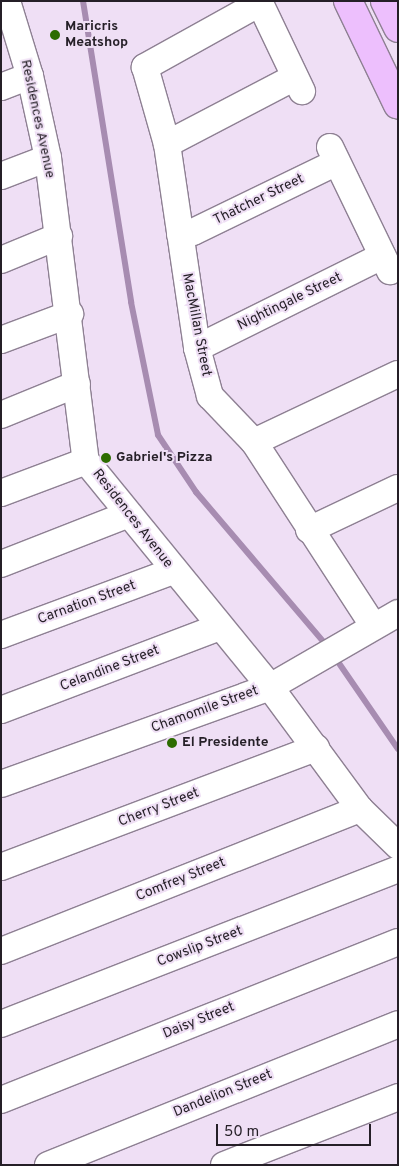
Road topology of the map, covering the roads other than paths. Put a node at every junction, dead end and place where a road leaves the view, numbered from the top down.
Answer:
1 (348, 1) edge
2 (386, 1) edge
3 (260, 2) edge
4 (8, 4) edge
5 (398, 28) edge
6 (30, 76) junction
7 (1, 87) edge
8 (398, 105) edge
9 (167, 144) junction
10 (48, 158) junction
11 (1, 176) edge
12 (180, 234) junction
13 (59, 236) junction
14 (1, 260) edge
15 (386, 263) joint
16 (70, 314) junction
17 (1, 340) edge
18 (197, 348) junction
19 (398, 374) edge
20 (77, 384) junction
21 (1, 415) edge
22 (254, 442) junction
23 (86, 461) junction
24 (398, 488) edge
25 (1, 493) edge
26 (127, 514) junction
27 (310, 530) junction
28 (1, 564) edge
29 (173, 571) junction
30 (398, 613) edge
31 (372, 624) junction
32 (219, 627) junction
33 (1, 635) edge
34 (270, 687) junction
35 (1, 710) edge
36 (316, 748) junction
37 (1, 784) edge
38 (360, 809) junction
39 (398, 846) edge
40 (1, 867) edge
41 (398, 869) edge
42 (398, 942) edge
43 (1, 951) edge
44 (1, 1024) edge
45 (398, 1024) edge
46 (398, 1098) edge
47 (1, 1100) edge
48 (48, 1165) edge
49 (224, 1165) edge

1 - 8 main road
2 - 5 main road
3 - 9 street, MacMillan Street
3 - 9 street
4 - 6 street, Residences Avenue
6 - 7 street
6 - 10 street, Residences Avenue
9 - 12 street, MacMillan Street
10 - 11 street
10 - 13 street, Residences Avenue
12 - 15 street, Thatcher Street
12 - 18 street, MacMillan Street
13 - 14 street
13 - 16 street, Residences Avenue
15 - 18 street, Nightingale Street
16 - 17 street
16 - 20 street, Residences Avenue
18 - 22 street, MacMillan Street
19 - 22 street
20 - 21 street
20 - 23 street, Residences Avenue
22 - 27 street, MacMillan Street
23 - 25 street
23 - 26 street, Residences Avenue
24 - 27 street
26 - 28 street
26 - 29 street, Residences Avenue
27 - 31 street, MacMillan Street
29 - 32 street, Residences Avenue
29 - 33 street, Carnation Street
30 - 31 street, Chamomile Street
31 - 34 street, Chamomile Street
32 - 34 street, Residences Avenue
32 - 35 street, Celandine Street
34 - 36 street, Residences Avenue
34 - 37 street, Chamomile Street
36 - 38 street, Residences Avenue
36 - 40 street, Cherry Street
38 - 39 street, Residences Avenue
38 - 43 street, Comfrey Street
41 - 44 street, Cowslip Street
42 - 47 street, Daisy Street
45 - 48 street, Dandelion Street
46 - 49 street

